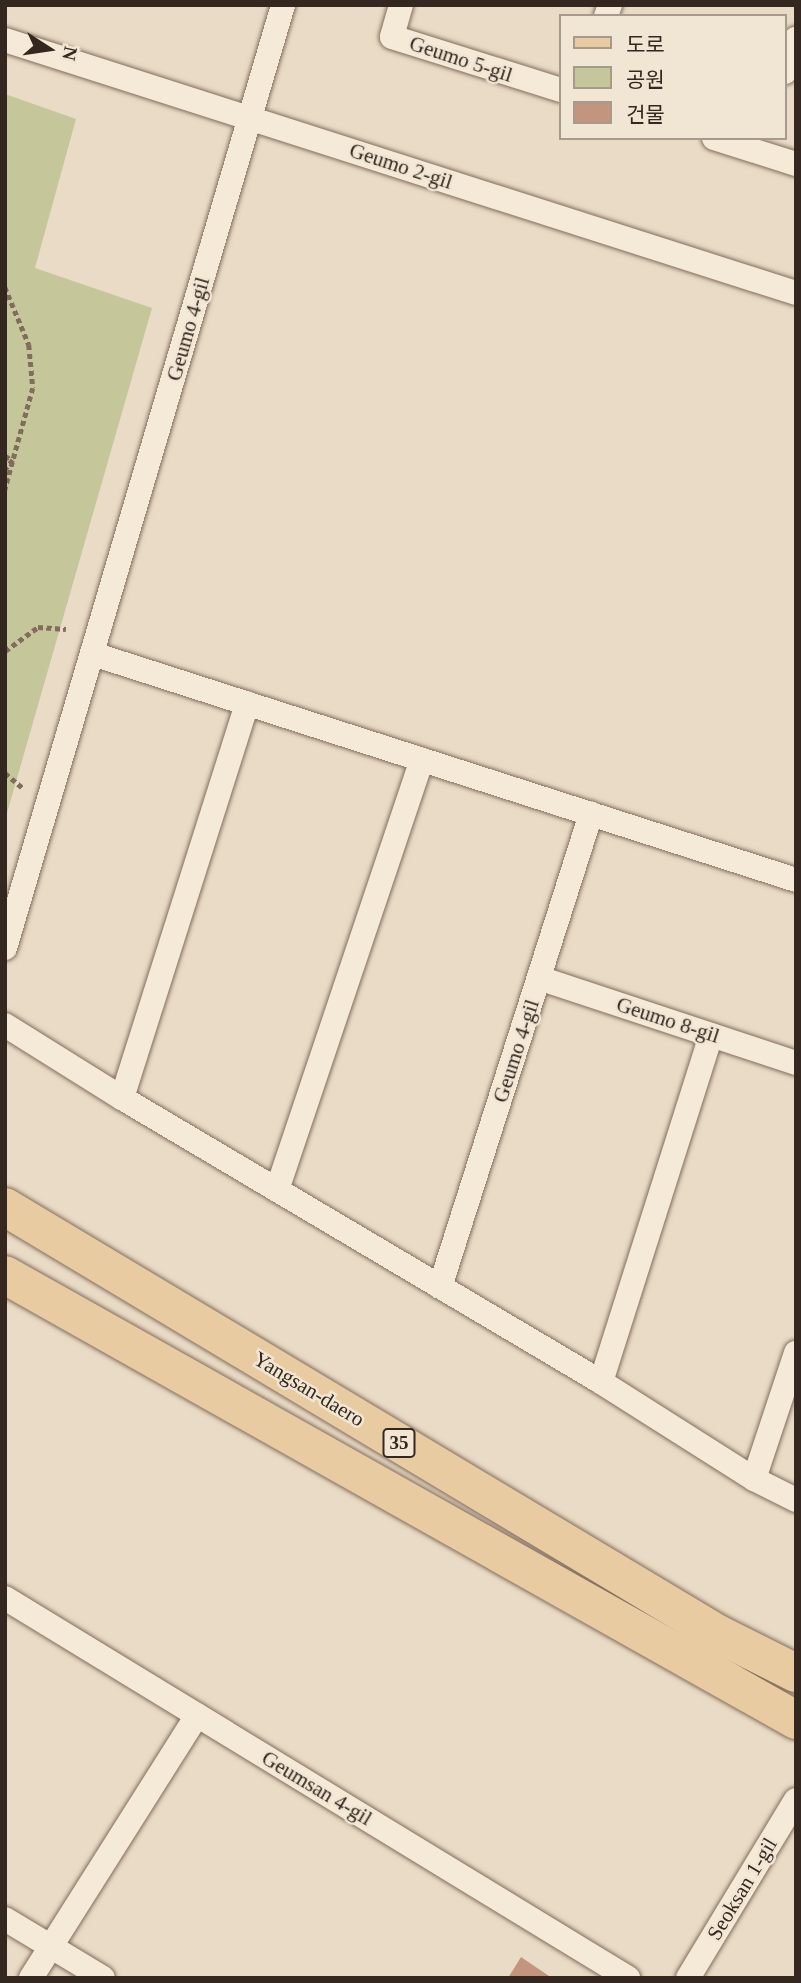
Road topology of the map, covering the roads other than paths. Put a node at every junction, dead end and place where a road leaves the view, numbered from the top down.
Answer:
1 (283, 5) edge
2 (401, 5) edge
3 (796, 39) edge
4 (5, 40) edge
5 (787, 66) edge
6 (560, 90) edge
7 (249, 118) junction
8 (728, 140) edge
9 (762, 145) edge
10 (796, 164) edge
11 (796, 293) edge
12 (93, 654) junction
13 (247, 703) junction
14 (422, 760) junction
15 (591, 814) junction
16 (796, 880) edge
17 (5, 948) edge
18 (539, 978) junction
19 (5, 1025) edge
20 (711, 1034) junction
21 (796, 1063) edge
22 (122, 1098) junction
23 (277, 1190) junction
24 (5, 1207) edge
25 (5, 1275) edge
26 (440, 1287) junction
27 (796, 1353) edge
28 (601, 1382) junction
29 (754, 1479) junction
30 (796, 1500) edge
31 (5, 1598) edge
32 (796, 1672) edge
33 (197, 1715) junction
34 (796, 1720) edge
35 (796, 1800) edge
36 (5, 1919) edge
37 (51, 1946) junction
38 (31, 1978) edge
39 (103, 1978) edge
40 (628, 1978) edge
41 (688, 1978) edge

1 - 7 street, Geumo 4-gil
2 - 6 street, Geumo 5-gil
3 - 5 street
4 - 7 street, Geumo 2-gil
7 - 11 street, Geumo 2-gil
7 - 12 street, Geumo 4-gil
8 - 9 street
9 - 10 street
12 - 13 street
12 - 17 street, Geumo 4-gil
13 - 14 street
13 - 22 street
14 - 15 street
14 - 23 street
15 - 16 street
15 - 18 street, Geumo 4-gil
18 - 20 street, Geumo 8-gil
18 - 26 street, Geumo 4-gil
19 - 22 street
20 - 21 street, Geumo 8-gil
20 - 28 street
22 - 23 street
23 - 26 street
24 - 32 main road, Yangsan-daero / 35
25 - 34 main road, 35
26 - 28 street
27 - 29 street
28 - 29 street
29 - 30 street
31 - 33 street, Geumsan 4-gil
33 - 37 street
33 - 40 street, Geumsan 4-gil
35 - 41 street, Seoksan 1-gil
36 - 37 street
37 - 38 street
37 - 39 street

